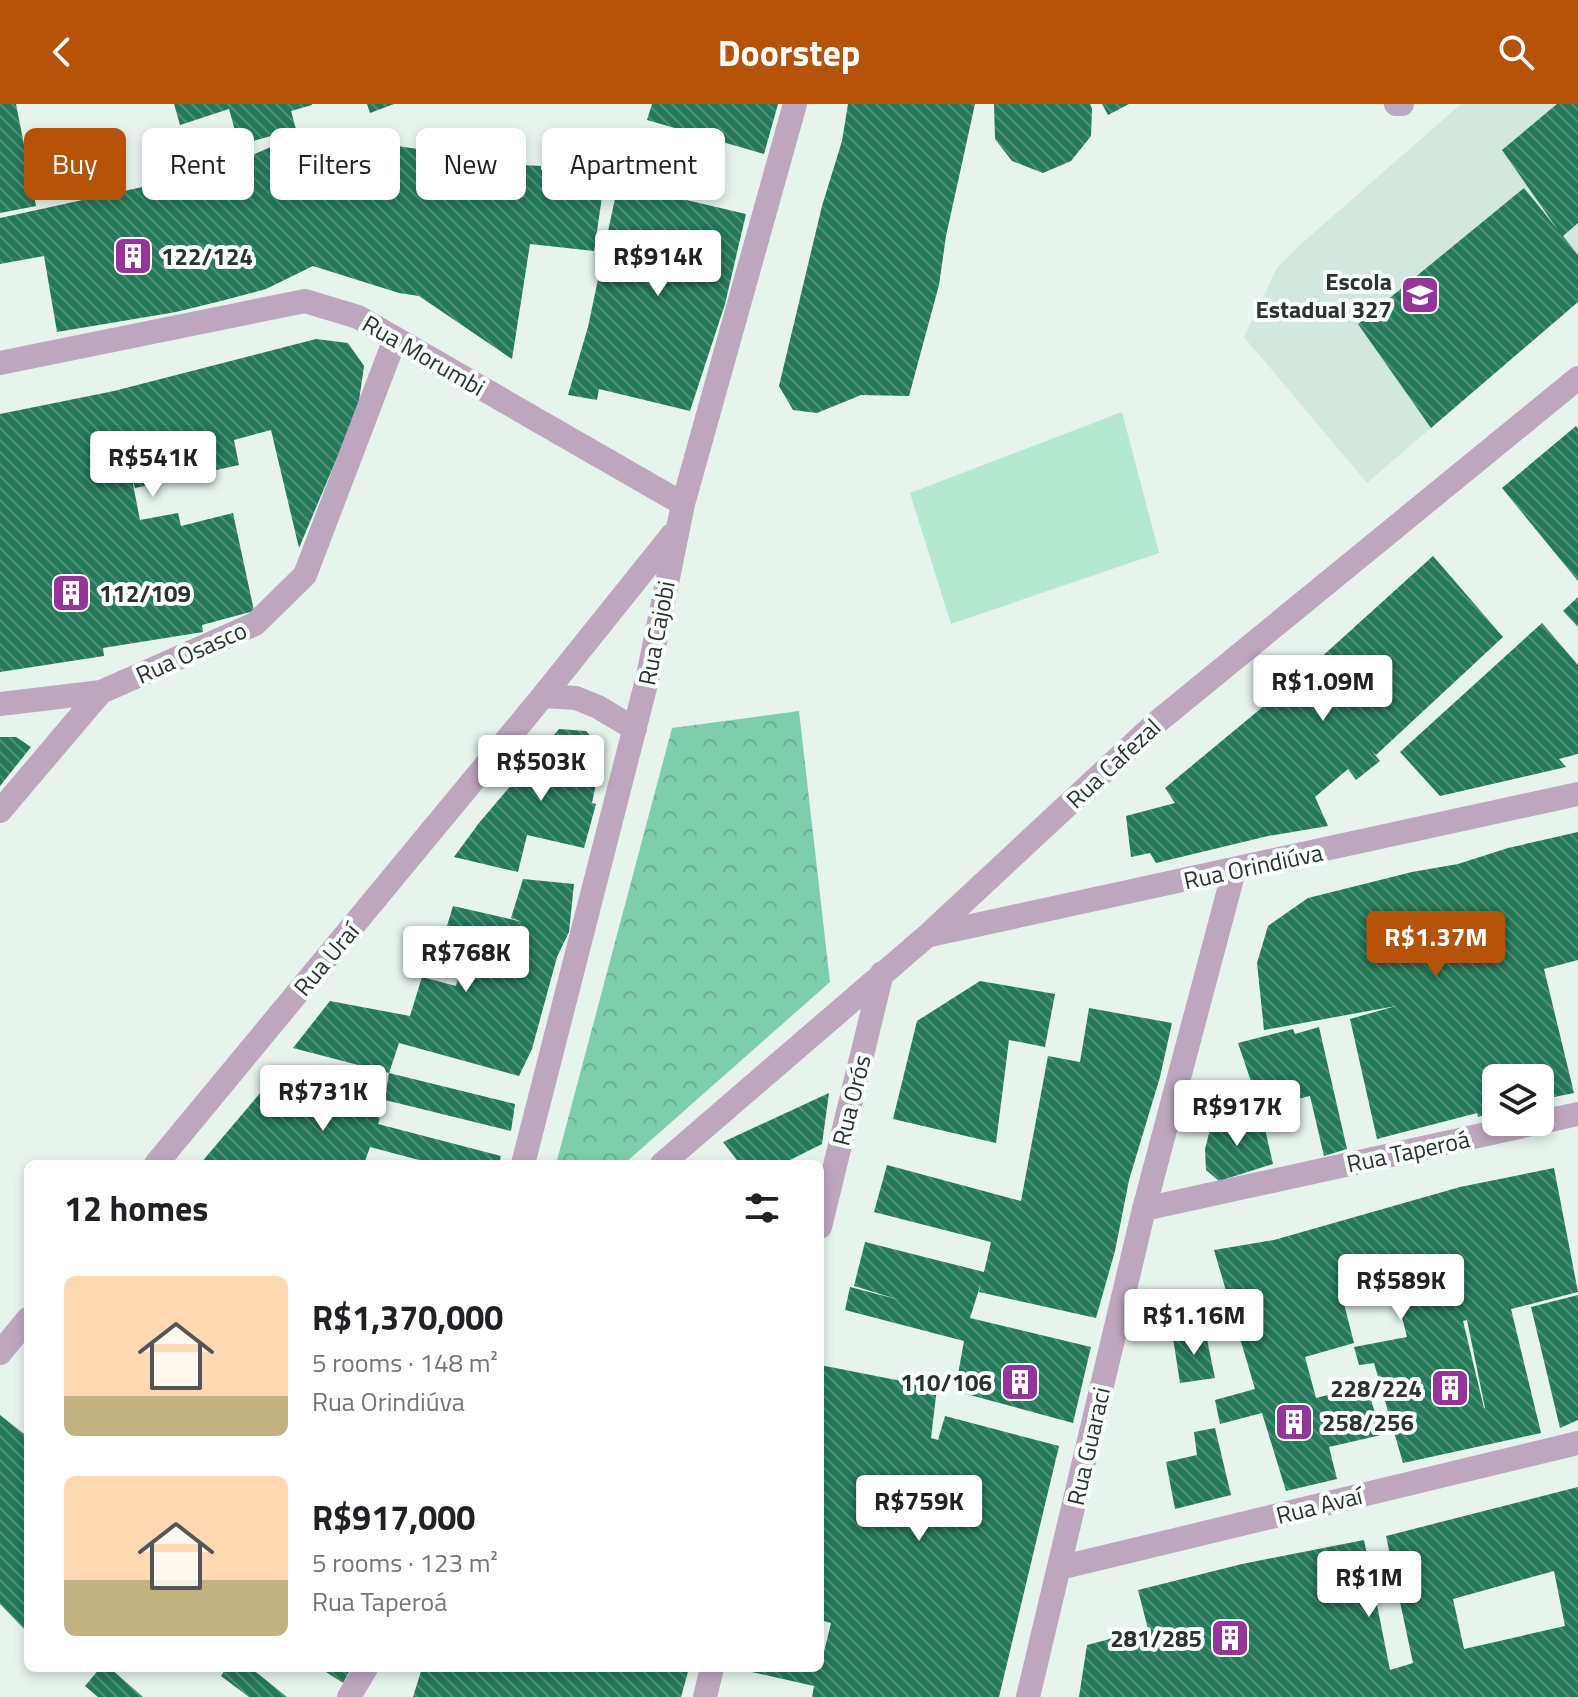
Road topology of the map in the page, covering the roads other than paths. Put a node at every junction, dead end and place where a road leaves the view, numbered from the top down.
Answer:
1 (795, 104) edge
2 (1396, 104) edge
3 (1402, 104) edge
4 (395, 339) junction
5 (0, 363) edge
6 (1578, 378) edge
7 (683, 504) junction
8 (676, 530) junction
9 (101, 692) junction
10 (543, 696) junction
11 (0, 704) edge
12 (635, 729) junction
13 (1578, 794) edge
14 (0, 811) edge
15 (1234, 871) junction
16 (928, 935) junction
17 (882, 973) junction
18 (1578, 1114) edge
19 (159, 1160) edge
20 (524, 1160) edge
21 (667, 1160) edge
22 (1144, 1209) junction
23 (824, 1211) edge
24 (24, 1324) edge
25 (0, 1353) edge
26 (1578, 1443) edge
27 (1059, 1568) junction
28 (364, 1672) edge
29 (711, 1672) edge
30 (349, 1697) edge
31 (705, 1697) edge
32 (1028, 1697) edge

1 - 7 street, Rua Cajobi
2 - 3 street
4 - 5 street, Rua Morumbi
4 - 7 street, Rua Morumbi
4 - 9 street, Rua Osasco
6 - 16 street, Rua Cafezal
7 - 8 street, Rua Cajobi
8 - 10 street, Rua Uraí
8 - 12 street, Rua Cajobi
9 - 11 street, Rua Osasco
9 - 14 street
10 - 12 street
10 - 19 street, Rua Uraí
12 - 20 street, Rua Cajobi
13 - 15 street, Rua Orindiúva
15 - 16 street, Rua Orindiúva
15 - 22 street, Rua Guaraci
16 - 17 street, Rua Cafezal
17 - 21 street, Rua Cafezal
17 - 23 street, Rua Orós
18 - 22 street, Rua Taperoá
22 - 27 street, Rua Guaraci
24 - 25 street
26 - 27 street, Rua Avaí
27 - 32 street, Rua Guaraci
28 - 30 street
29 - 31 street

